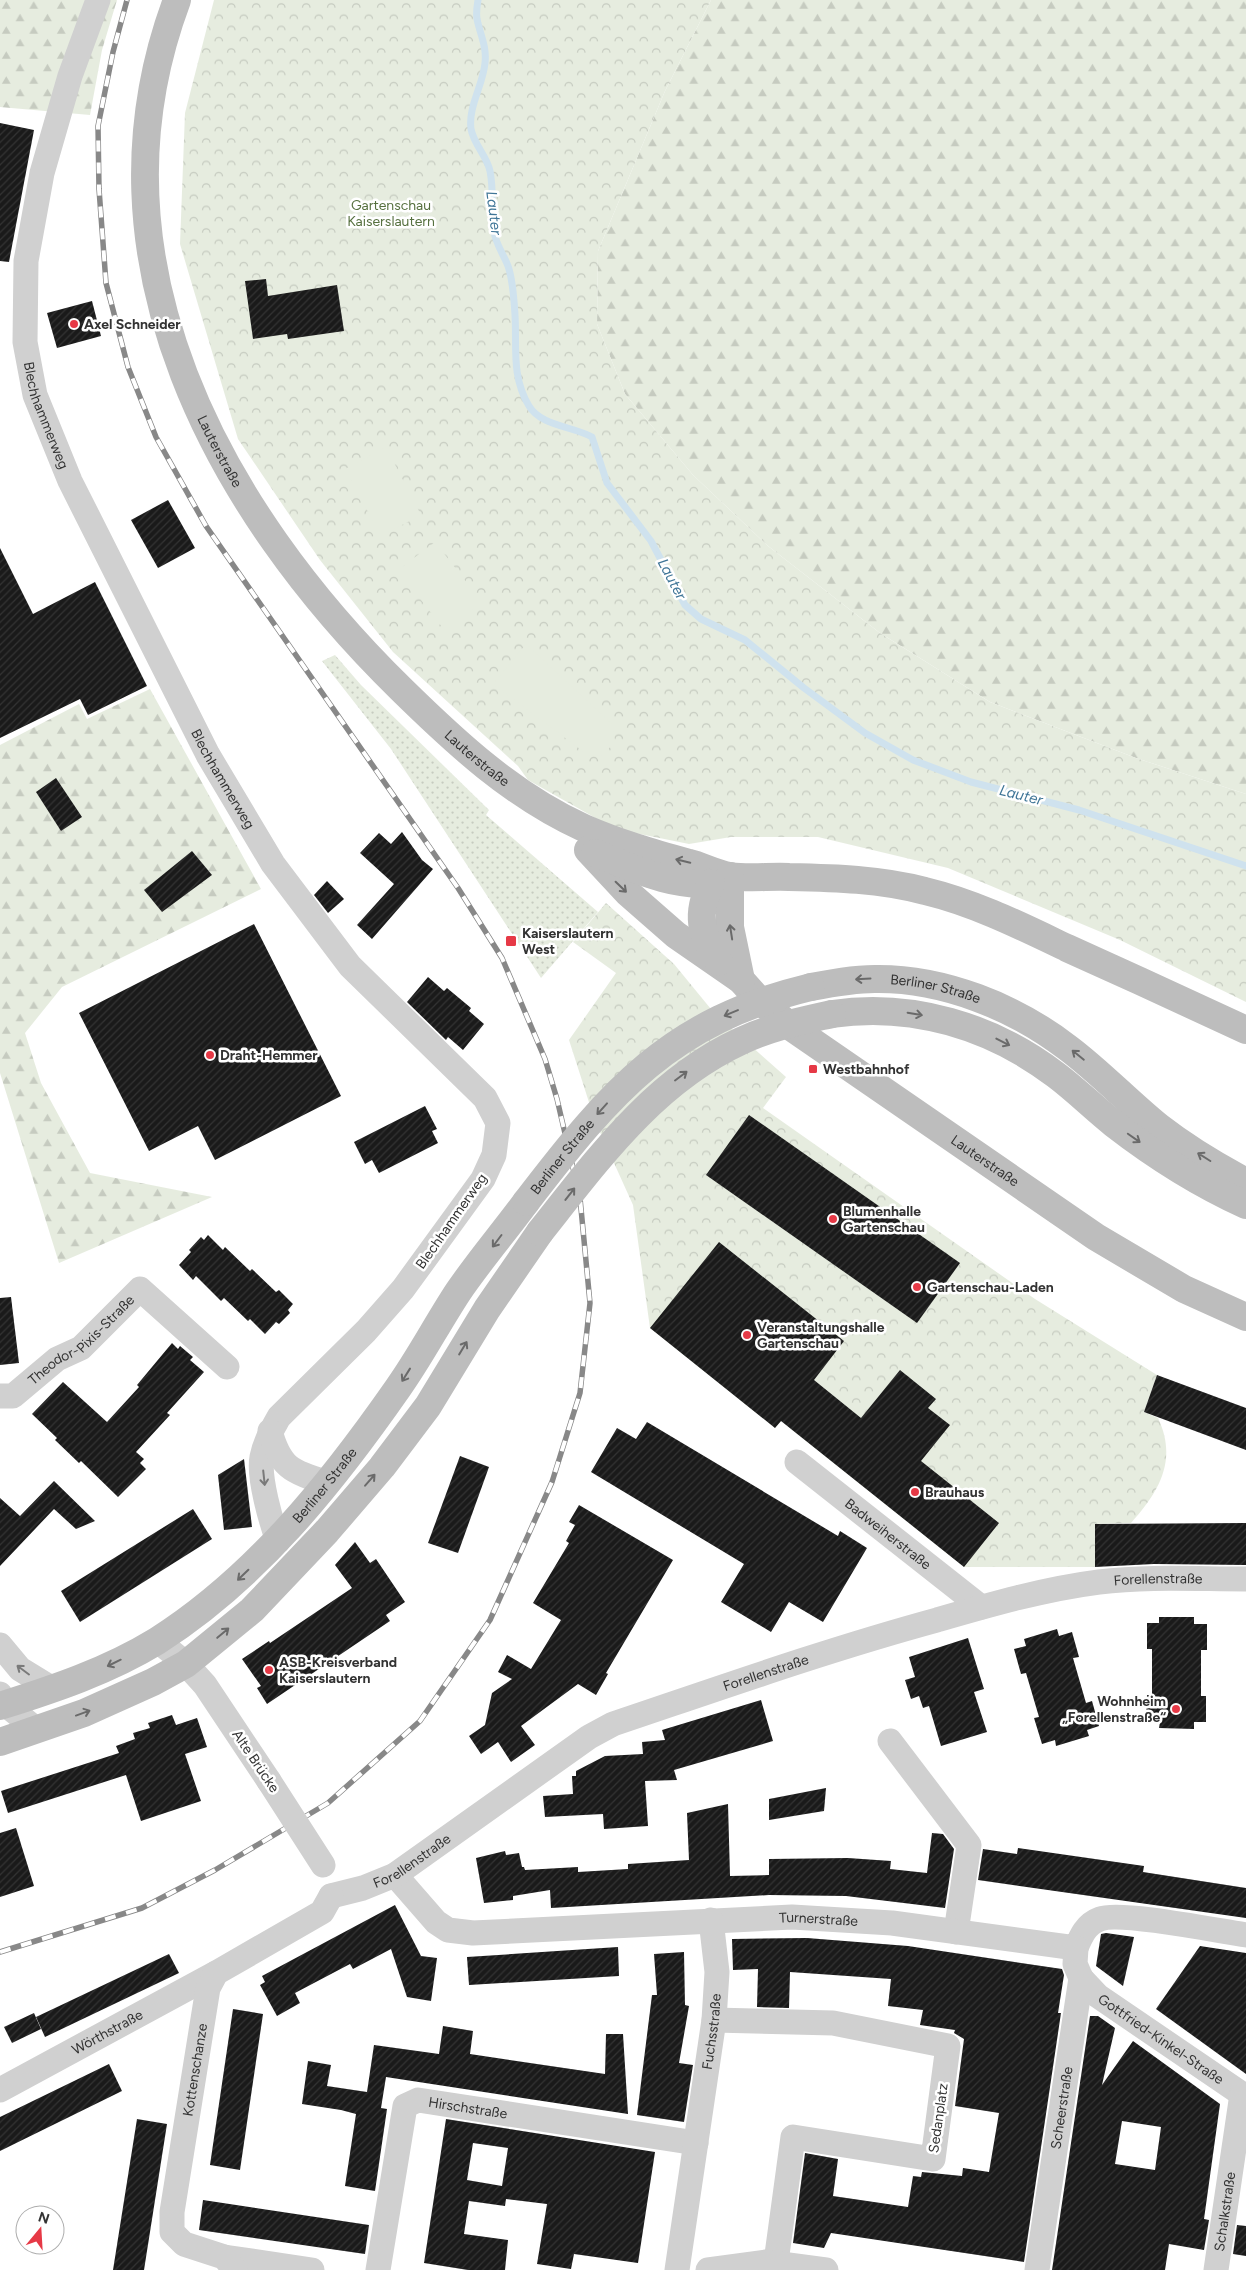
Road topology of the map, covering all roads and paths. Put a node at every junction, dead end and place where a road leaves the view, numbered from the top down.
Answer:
1 (98, 0) edge
2 (177, 0) edge
3 (527, 798) junction
4 (588, 850) junction
5 (721, 879) junction
6 (731, 973) junction
7 (1246, 1030) edge
8 (1246, 1182) edge
9 (1246, 1205) edge
10 (1241, 1313) edge
11 (227, 1367) dead end
12 (0, 1396) edge
13 (270, 1431) junction
14 (796, 1462) dead end
15 (326, 1482) junction
16 (278, 1541) junction
17 (1246, 1579) edge
18 (981, 1607) junction
19 (157, 1640) junction
20 (0, 1645) edge
21 (186, 1664) junction
22 (51, 1688) junction
23 (2, 1701) edge
24 (37, 1730) junction
25 (890, 1741) dead end
26 (0, 1742) edge
27 (395, 1875) junction
28 (331, 1896) junction
29 (711, 1920) junction
30 (956, 1932) junction
31 (1246, 1935) edge
32 (1076, 1948) junction
33 (216, 1973) junction
34 (1081, 1978) junction
35 (714, 2020) junction
36 (0, 2090) edge
37 (1244, 2095) edge
38 (696, 2143) junction
39 (776, 2262) junction
40 (230, 2264) edge
41 (736, 2268) edge
42 (312, 2270) edge
43 (378, 2270) edge
44 (677, 2270) edge
45 (708, 2270) edge
46 (826, 2270) edge
47 (1037, 2270) edge
48 (1216, 2270) edge

1 - 13 street, Blechhammerweg
2 - 3 main road, Lauterstraße
3 - 4 main road, Lauterstraße
5 -> 3 main road, Lauterstraße
4 - 5 main road, Lauterstraße
4 -> 6 main road
5 - 6 main road, Lauterstraße
5 - 7 main road, Lauterstraße
6 - 10 main road, Lauterstraße
8 -> 15 main road, Berliner Straße, bridge
21 -> 9 main road, Berliner Straße, bridge
11 - 12 street, Theodor-Pixis-Straße
13 - 15 street
13 -> 16 street, Blechhammerweg
14 - 18 street, Badweiherstraße
15 - 16 main road, Berliner Straße
16 -> 19 main road, Berliner Straße
17 - 18 street, Forellenstraße
18 - 27 street, Forellenstraße
19 - 21 street, Alte Brücke
19 -> 22 main road, Berliner Straße
22 -> 20 street
24 -> 21 main road, Berliner Straße
21 - 28 street, Alte Brücke, bridge
22 - 23 main road, Berliner Straße
23 - 24 street
24 - 26 main road, Berliner Straße
25 - 30 street
27 - 28 street, Forellenstraße
27 - 29 street, Turnerstraße
28 - 33 street
29 - 30 street, Turnerstraße
29 - 35 street, Fuchsstraße
30 - 32 street, Turnerstraße
31 - 32 street
32 - 34 street, Scheerstraße
33 - 36 street, Wörthstraße
33 - 40 street, Kottenschanze
34 - 37 street, Gottfried-Kinkel-Straße
34 - 47 street, Scheerstraße
35 - 38 street, Fuchsstraße
35 - 39 street, Sedanplatz
37 - 48 street, Schalkstraße
38 - 43 street, Hirschstraße
38 - 44 street
39 - 41 street
39 - 46 street
40 - 42 street
41 - 45 street

